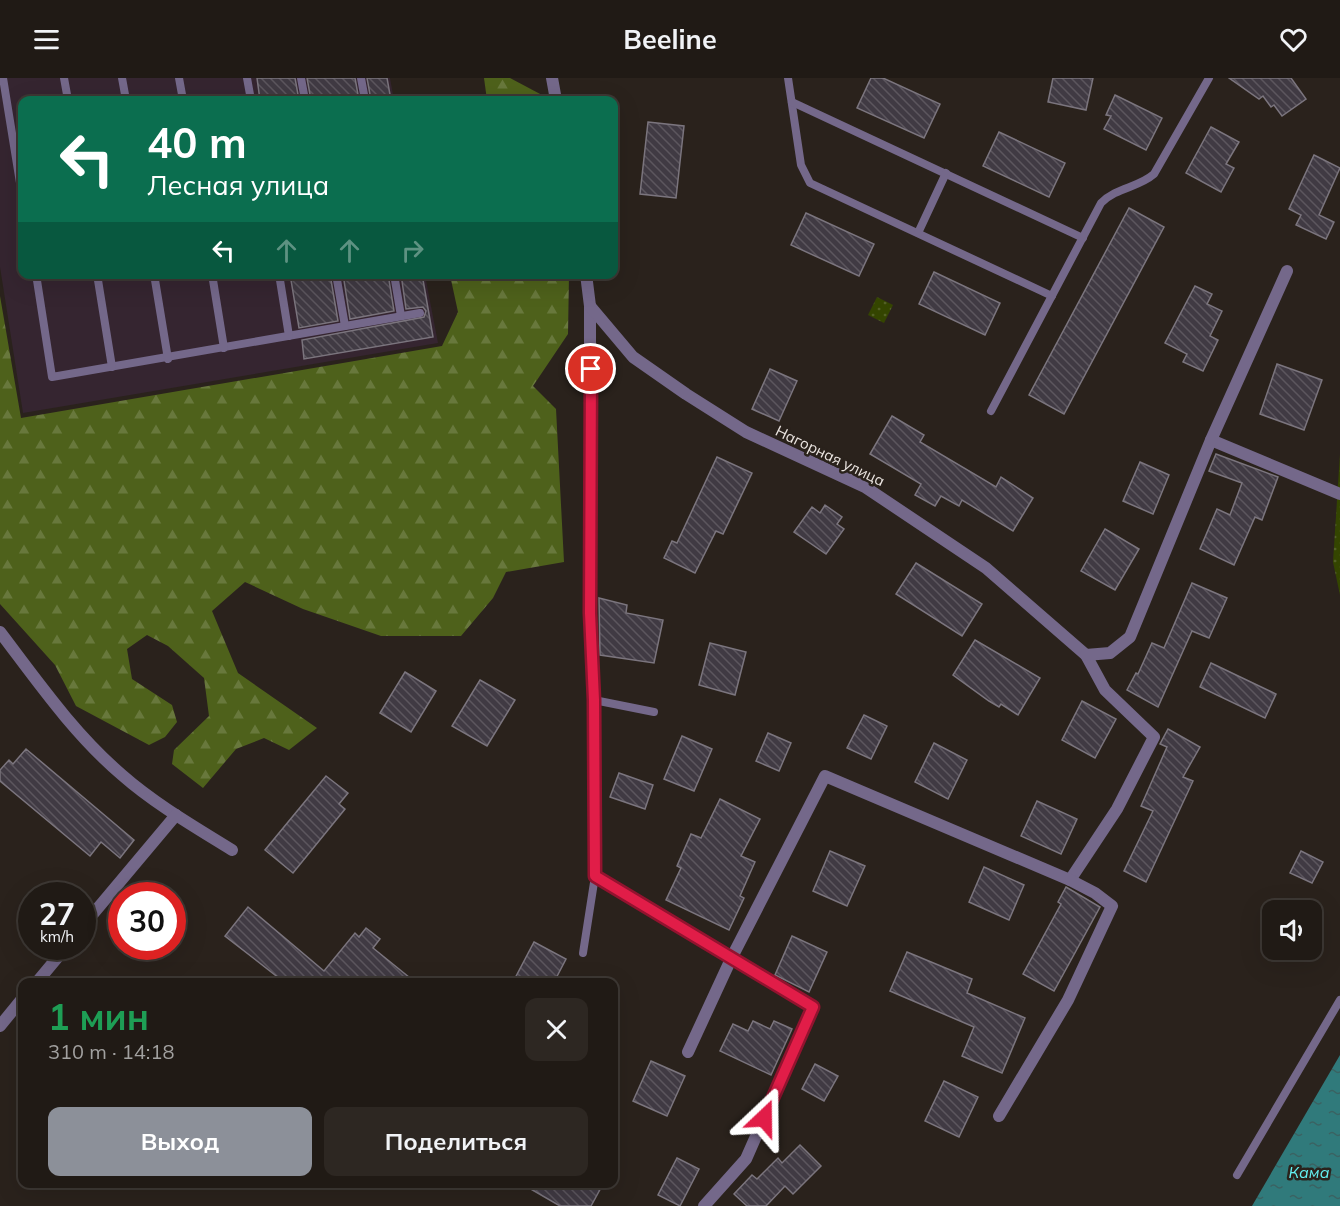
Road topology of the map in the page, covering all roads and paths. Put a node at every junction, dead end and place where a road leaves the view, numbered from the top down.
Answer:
1 (3, 78) edge
2 (64, 78) edge
3 (122, 78) edge
4 (179, 78) edge
5 (247, 78) edge
6 (301, 78) edge
7 (361, 78) edge
8 (552, 78) edge
9 (788, 78) edge
10 (1209, 78) edge
11 (67, 96) edge
12 (125, 96) edge
13 (182, 96) edge
14 (250, 96) edge
15 (304, 96) edge
16 (364, 96) edge
17 (555, 96) edge
18 (792, 102) junction
19 (18, 170) edge
20 (946, 173) junction
21 (918, 233) junction
22 (1083, 238) junction
23 (1287, 271) dead end
24 (37, 279) edge
25 (98, 279) edge
26 (155, 279) edge
27 (213, 279) edge
28 (280, 279) edge
29 (337, 279) edge
30 (395, 279) edge
31 (587, 279) edge
32 (1052, 296) junction
33 (590, 306) junction
34 (420, 313) dead end
35 (400, 316) junction
36 (345, 326) junction
37 (289, 336) junction
38 (224, 348) junction
39 (168, 358) junction
40 (112, 368) junction
41 (991, 411) dead end
42 (1211, 440) junction
43 (1340, 494) edge
44 (0, 632) edge
45 (1086, 655) junction
46 (594, 700) junction
47 (654, 712) dead end
48 (176, 815) junction
49 (232, 850) dead end
50 (595, 876) junction
51 (1070, 880) junction
52 (96, 910) edge
53 (583, 952) dead end
54 (731, 959) junction
55 (55, 960) edge
56 (40, 978) edge
57 (1340, 1000) edge
58 (18, 1004) edge
59 (0, 1026) edge
60 (688, 1052) dead end
61 (999, 1116) dead end
62 (1237, 1175) dead end
63 (704, 1206) edge

1 - 19 lane
2 - 11 lane
3 - 12 lane
4 - 13 lane
5 - 14 lane
6 - 15 lane
7 - 16 lane
8 - 17 street
9 - 18 lane
10 - 22 lane
18 - 20 lane
18 - 21 lane
20 - 21 lane
20 - 22 lane
21 - 32 lane
22 - 32 lane
23 - 42 street
24 - 40 lane
25 - 40 lane
26 - 39 lane
27 - 38 lane
28 - 37 lane
29 - 36 lane
30 - 35 lane
31 - 33 street
32 - 41 lane
33 - 45 street, Нагорная улица
33 - 46 street
34 - 35 lane
35 - 36 lane
36 - 37 lane
37 - 38 lane
38 - 39 lane
39 - 40 lane
42 - 43 street
42 - 45 street
44 - 48 street
45 - 51 street, Нагорная улица
46 - 47 lane
46 - 50 street
48 - 49 street
48 - 52 street
50 - 53 lane
50 - 54 street
51 - 54 street
51 - 61 street
54 - 60 street
54 - 63 street
55 - 56 street
57 - 62 lane
58 - 59 street

